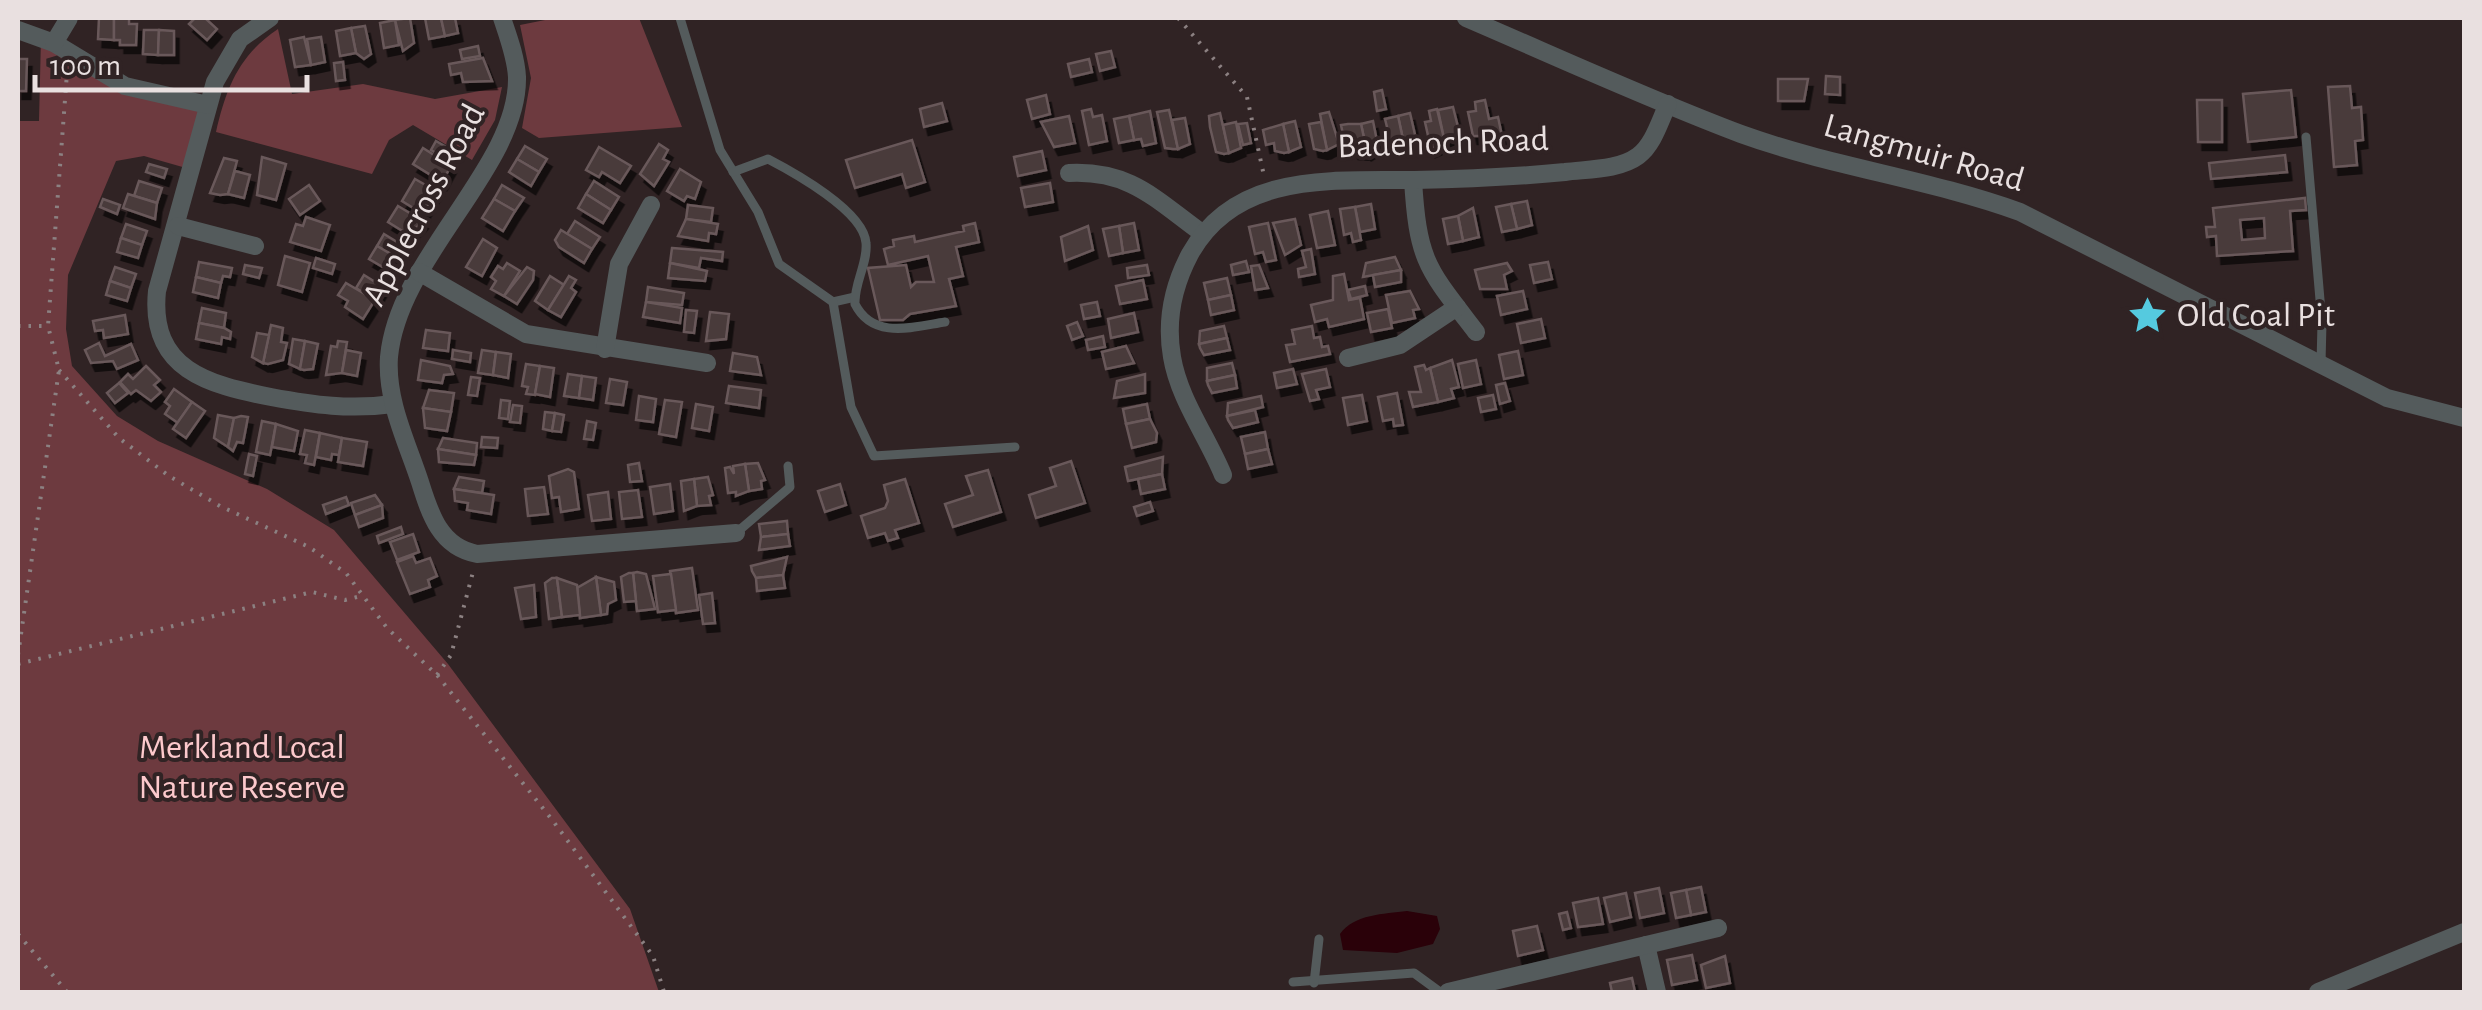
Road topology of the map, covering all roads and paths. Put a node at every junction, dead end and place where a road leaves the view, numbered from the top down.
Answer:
1 (69, 18) edge
2 (270, 18) edge
3 (502, 18) edge
4 (680, 18) edge
5 (1178, 18) edge
6 (1466, 18) edge
7 (18, 30) edge
8 (54, 43) junction
9 (73, 54) junction
10 (1668, 104) junction
11 (208, 105) junction
12 (2306, 136) dead end
13 (733, 172) junction
14 (1068, 173) dead end
15 (1412, 180) junction
16 (1267, 190) junction
17 (651, 205) dead end
18 (178, 226) junction
19 (1202, 234) junction
20 (255, 246) dead end
21 (419, 272) junction
22 (855, 297) junction
23 (834, 302) junction
24 (1457, 307) junction
25 (946, 322) dead end
26 (18, 326) edge
27 (48, 326) junction
28 (1476, 332) dead end
29 (605, 349) junction
30 (1348, 358) dead end
31 (707, 363) dead end
32 (2320, 365) junction
33 (59, 370) junction
34 (393, 404) junction
35 (2464, 418) edge
36 (1015, 446) dead end
37 (788, 466) dead end
38 (1223, 474) dead end
39 (736, 533) joint
40 (477, 554) junction
41 (361, 596) junction
42 (18, 655) edge
43 (18, 664) edge
44 (437, 675) junction
45 (1718, 928) dead end
46 (2464, 932) edge
47 (18, 934) edge
48 (1319, 939) dead end
49 (1646, 945) junction
50 (1292, 982) dead end
51 (1314, 983) junction
52 (68, 992) edge
53 (664, 992) edge
54 (1440, 992) edge
55 (1448, 992) edge
56 (1657, 992) edge
57 (2318, 992) edge

1 - 8 street
2 - 11 street
3 - 21 street, Applecross Road
4 - 13 lane
5 - 16 path
6 - 10 street, Langmuir Road
7 - 8 street
8 - 9 street
9 - 11 street
9 - 27 path
10 - 15 street, Badenoch Road
10 - 32 street, Langmuir Road
11 - 18 street
12 - 32 lane
13 - 22 lane
13 - 23 lane
14 - 19 street
15 - 16 street, Badenoch Road
15 - 24 street
16 - 19 street, Badenoch Road
17 - 29 street
18 - 20 street
18 - 34 street
19 - 38 street, Badenoch Road
21 - 29 street
21 - 34 street, Applecross Road
22 - 23 lane
22 - 25 lane
23 - 36 lane
24 - 28 street
24 - 30 street
26 - 27 path
27 - 33 path
29 - 31 street
32 - 35 street, Langmuir Road
33 - 41 path
33 - 42 path
34 - 40 street, Applecross Road
37 - 39 lane
39 - 40 street
40 - 44 path
41 - 43 path
41 - 44 path
44 - 53 path
45 - 49 street
46 - 57 street
47 - 52 path
48 - 51 lane
49 - 55 street
49 - 56 street
50 - 51 lane
51 - 54 lane

